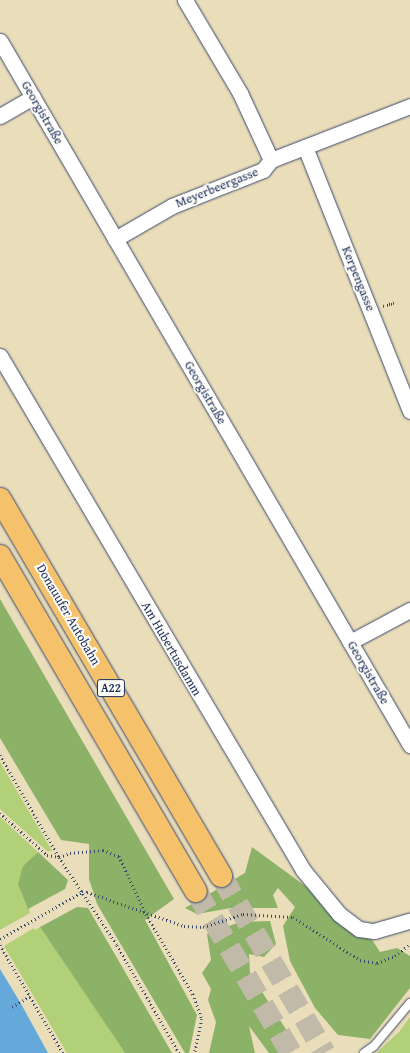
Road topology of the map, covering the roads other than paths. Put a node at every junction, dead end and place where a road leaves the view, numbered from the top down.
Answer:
1 (185, 0) edge
2 (0, 41) edge
3 (33, 97) junction
4 (410, 106) edge
5 (0, 116) edge
6 (305, 147) junction
7 (271, 160) junction
8 (115, 239) junction
9 (0, 356) edge
10 (410, 411) edge
11 (0, 499) edge
12 (0, 556) edge
13 (410, 610) edge
14 (350, 642) junction
15 (410, 745) edge
16 (221, 876) tunnel mouth
17 (196, 891) tunnel mouth
18 (410, 921) edge
19 (410, 1003) edge
20 (364, 1053) edge

1 - 7 street
2 - 3 street, Georgistraße
3 - 5 street
3 - 8 street, Georgistraße
4 - 6 street, Meyerbeergasse
6 - 7 street, Meyerbeergasse
6 - 10 street, Kerpengasse
7 - 8 street, Meyerbeergasse
8 - 14 street, Georgistraße
9 - 18 street, Am Hubertusdamm
11 - 16 highway, Donauufer Autobahn / A22
12 - 17 highway, A22
13 - 14 street
14 - 15 street, Georgistraße
19 - 20 lane

